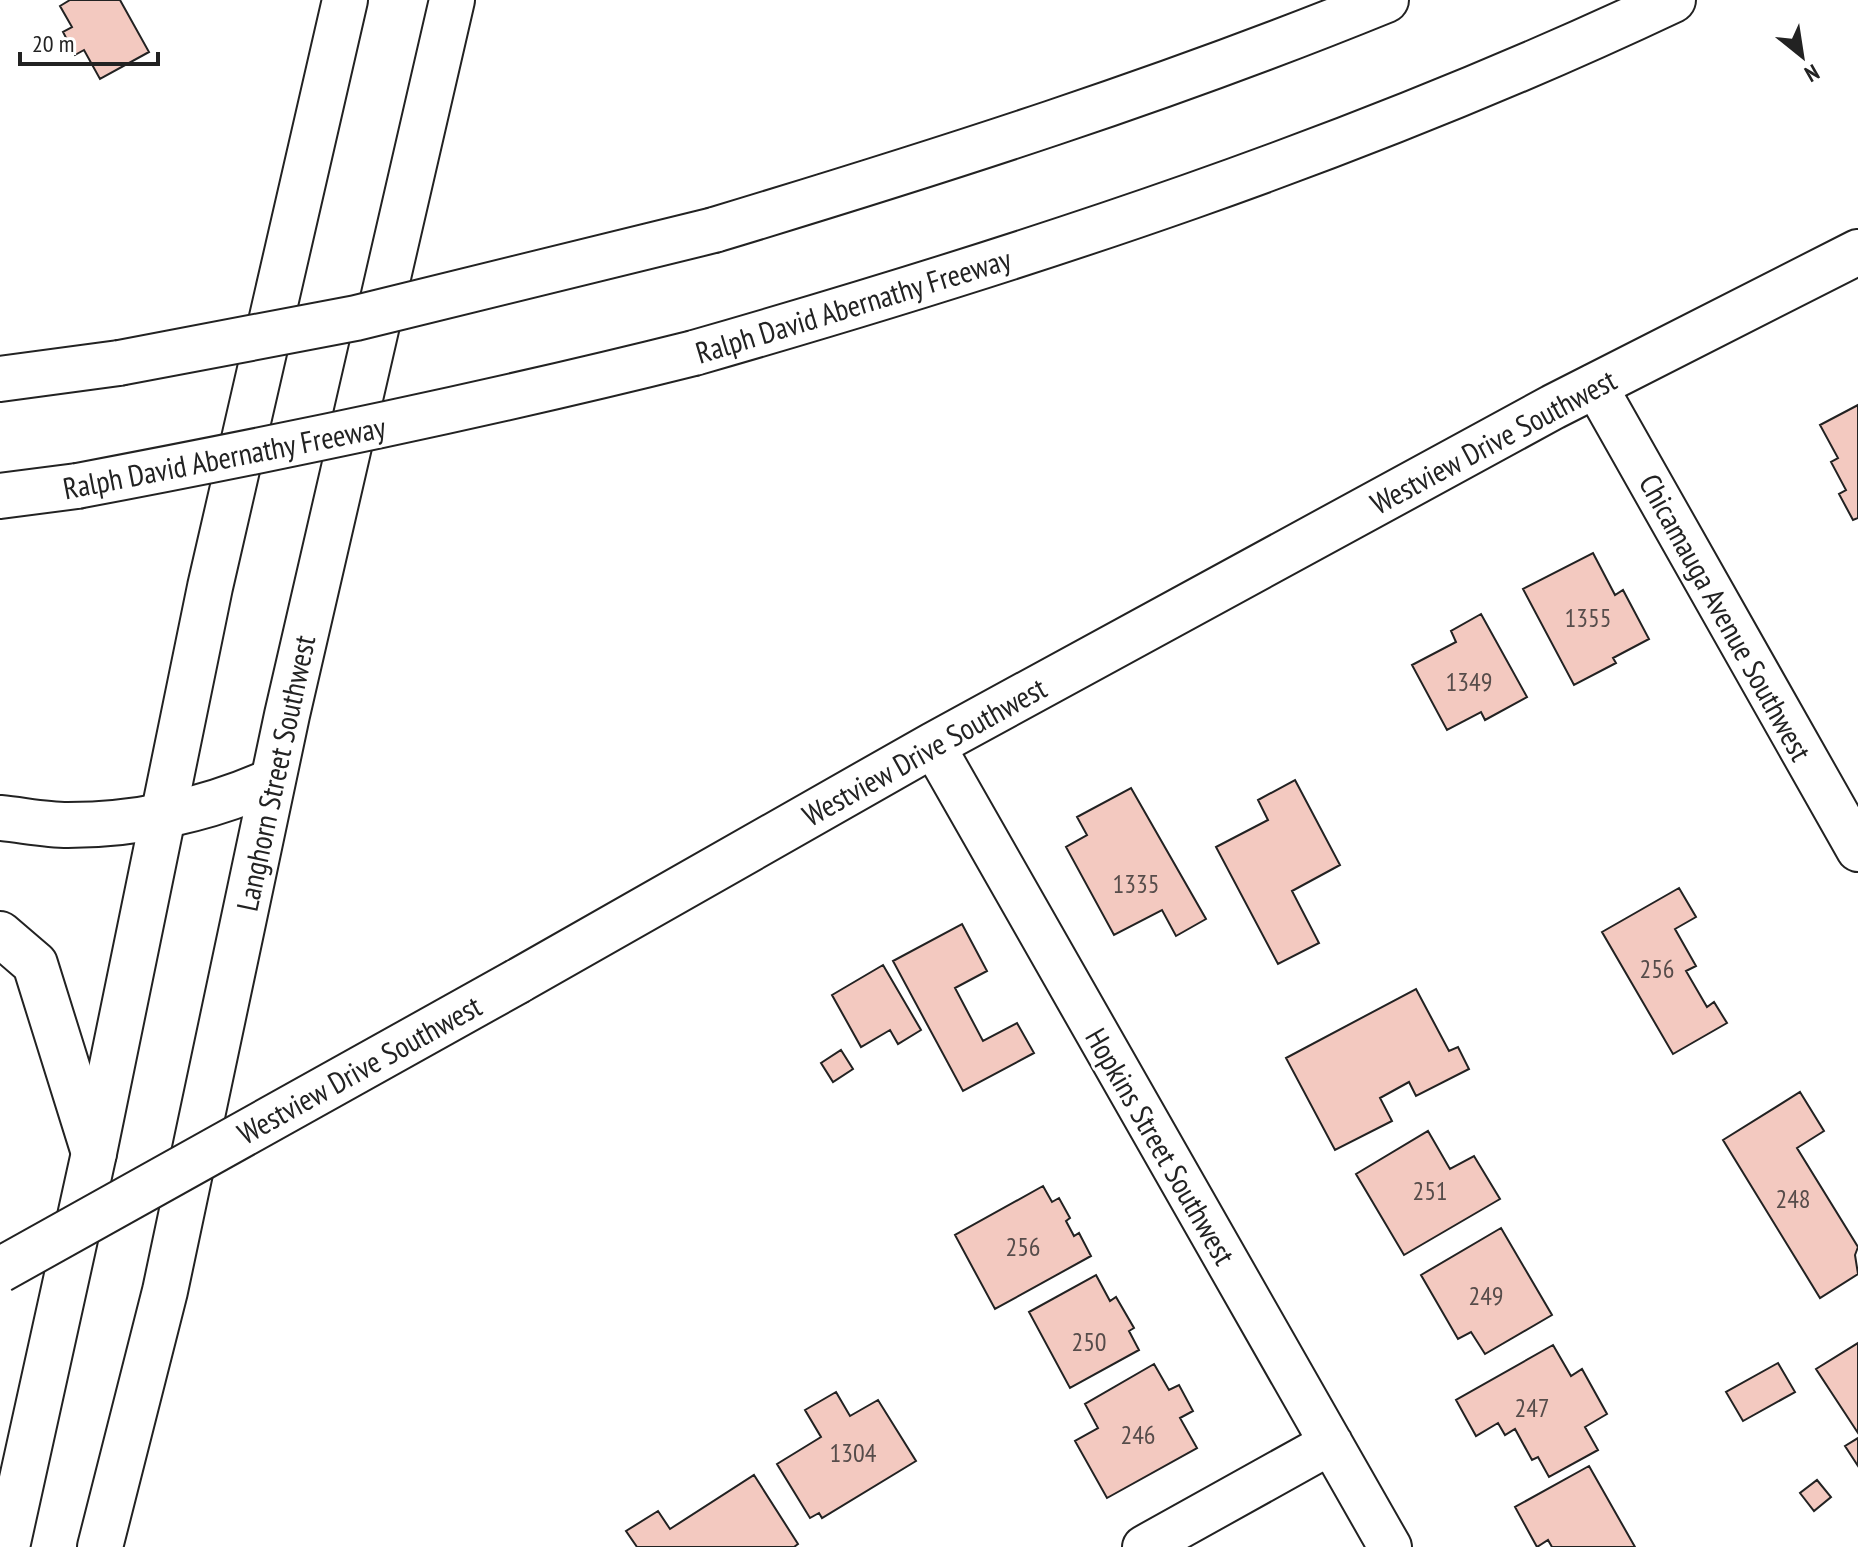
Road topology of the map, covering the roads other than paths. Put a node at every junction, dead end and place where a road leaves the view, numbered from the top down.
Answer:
1 (345, 0) edge
2 (452, 0) edge
3 (1386, 0) edge
4 (1673, 0) edge
5 (1858, 252) edge
6 (0, 379) edge
7 (1595, 385) junction
8 (0, 496) edge
9 (933, 745) junction
10 (272, 781) junction
11 (164, 815) junction
12 (0, 818) edge
13 (1858, 850) edge
14 (0, 934) edge
15 (94, 1153) junction
16 (0, 1270) edge
17 (1331, 1443) junction
18 (7, 1547) edge
19 (100, 1547) edge
20 (1144, 1547) edge
21 (1390, 1547) edge

1 - 11 main road
2 - 10 main road, Langhorn Street Southwest
3 - 6 main road, bridge
4 - 8 main road, Ralph David Abernathy Freeway, bridge
5 - 7 main road, Westview Drive Southwest
7 - 9 main road, Westview Drive Southwest
7 - 13 street, Chicamauga Avenue Southwest
9 - 16 main road, Westview Drive Southwest, bridge
9 - 17 street, Hopkins Street Southwest
10 - 11 main road
10 - 19 main road, Langhorn Street Southwest
11 - 12 main road
11 - 15 main road
14 - 15 main road
15 - 18 main road
17 - 20 street
17 - 21 street, Hopkins Street Southwest

